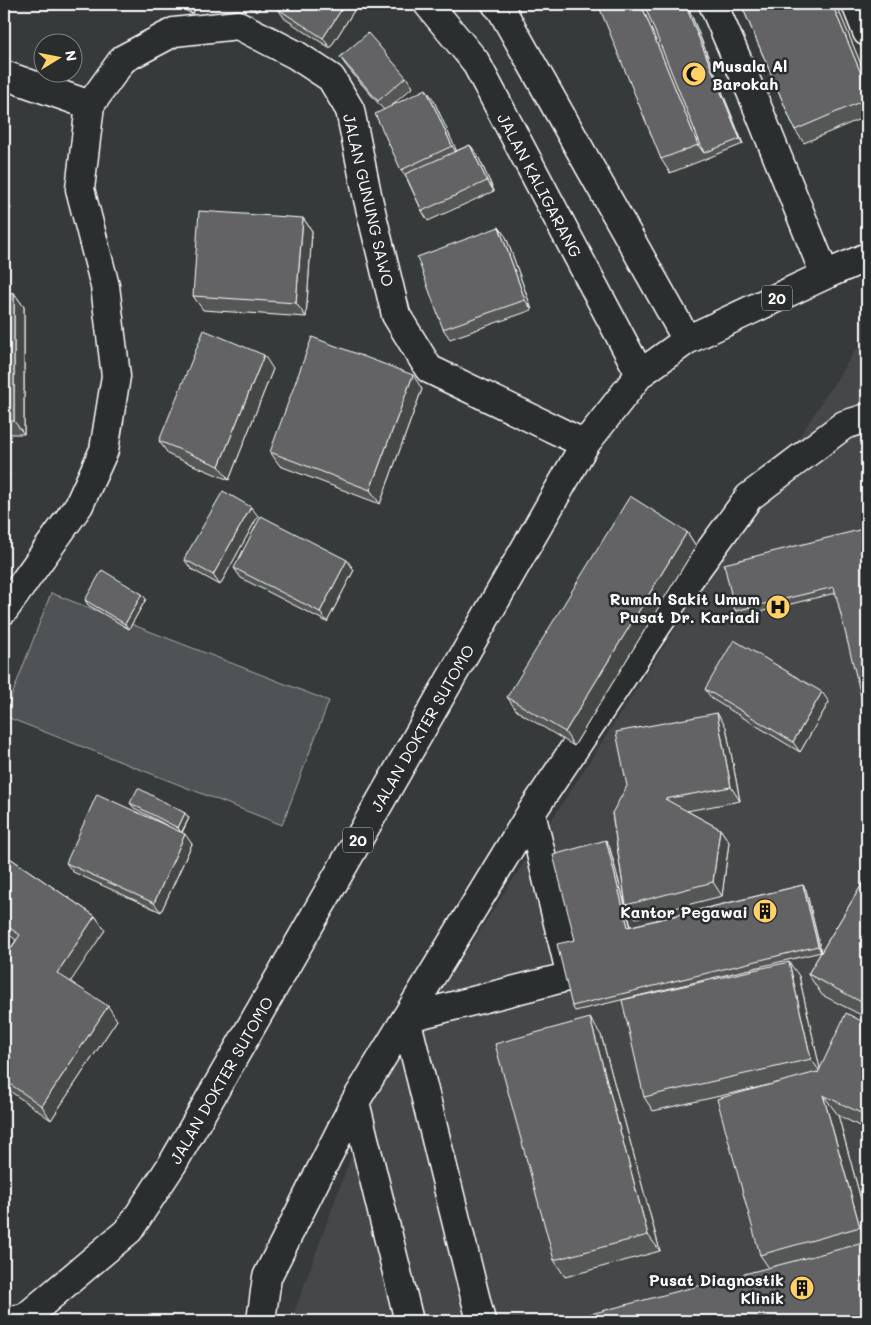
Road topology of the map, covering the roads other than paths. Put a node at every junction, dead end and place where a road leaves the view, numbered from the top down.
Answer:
1 (428, 4) edge
2 (496, 4) edge
3 (713, 4) edge
4 (856, 4) edge
5 (867, 32) edge
6 (4, 75) edge
7 (90, 105) junction
8 (867, 257) edge
9 (826, 275) junction
10 (687, 340) junction
11 (640, 374) junction
12 (867, 418) edge
13 (585, 444) junction
14 (4, 610) edge
15 (531, 813) junction
16 (406, 1018) junction
17 (355, 1102) junction
18 (20, 1320) edge
19 (262, 1321) edge
20 (409, 1321) edge
21 (481, 1321) edge

1 - 11 main road, JALAN KALIGARANG
2 - 10 main road
3 - 9 main road
4 - 5 main road
6 - 7 main road
7 - 13 main road, JALAN GUNUNG SAWO
7 - 14 main road, JALAN GUNUNG SAWO
8 - 9 main road, JALAN DOKTER SUTOMO / 20
9 - 10 main road, JALAN DOKTER SUTOMO / 20
10 - 11 main road, JALAN DOKTER SUTOMO / 20
11 - 13 main road, JALAN DOKTER SUTOMO / 20
12 - 15 main road
13 - 18 main road, JALAN DOKTER SUTOMO / 20
15 - 16 main road
15 - 16 main road
16 - 17 main road
16 - 21 main road
17 - 19 main road
17 - 20 main road

